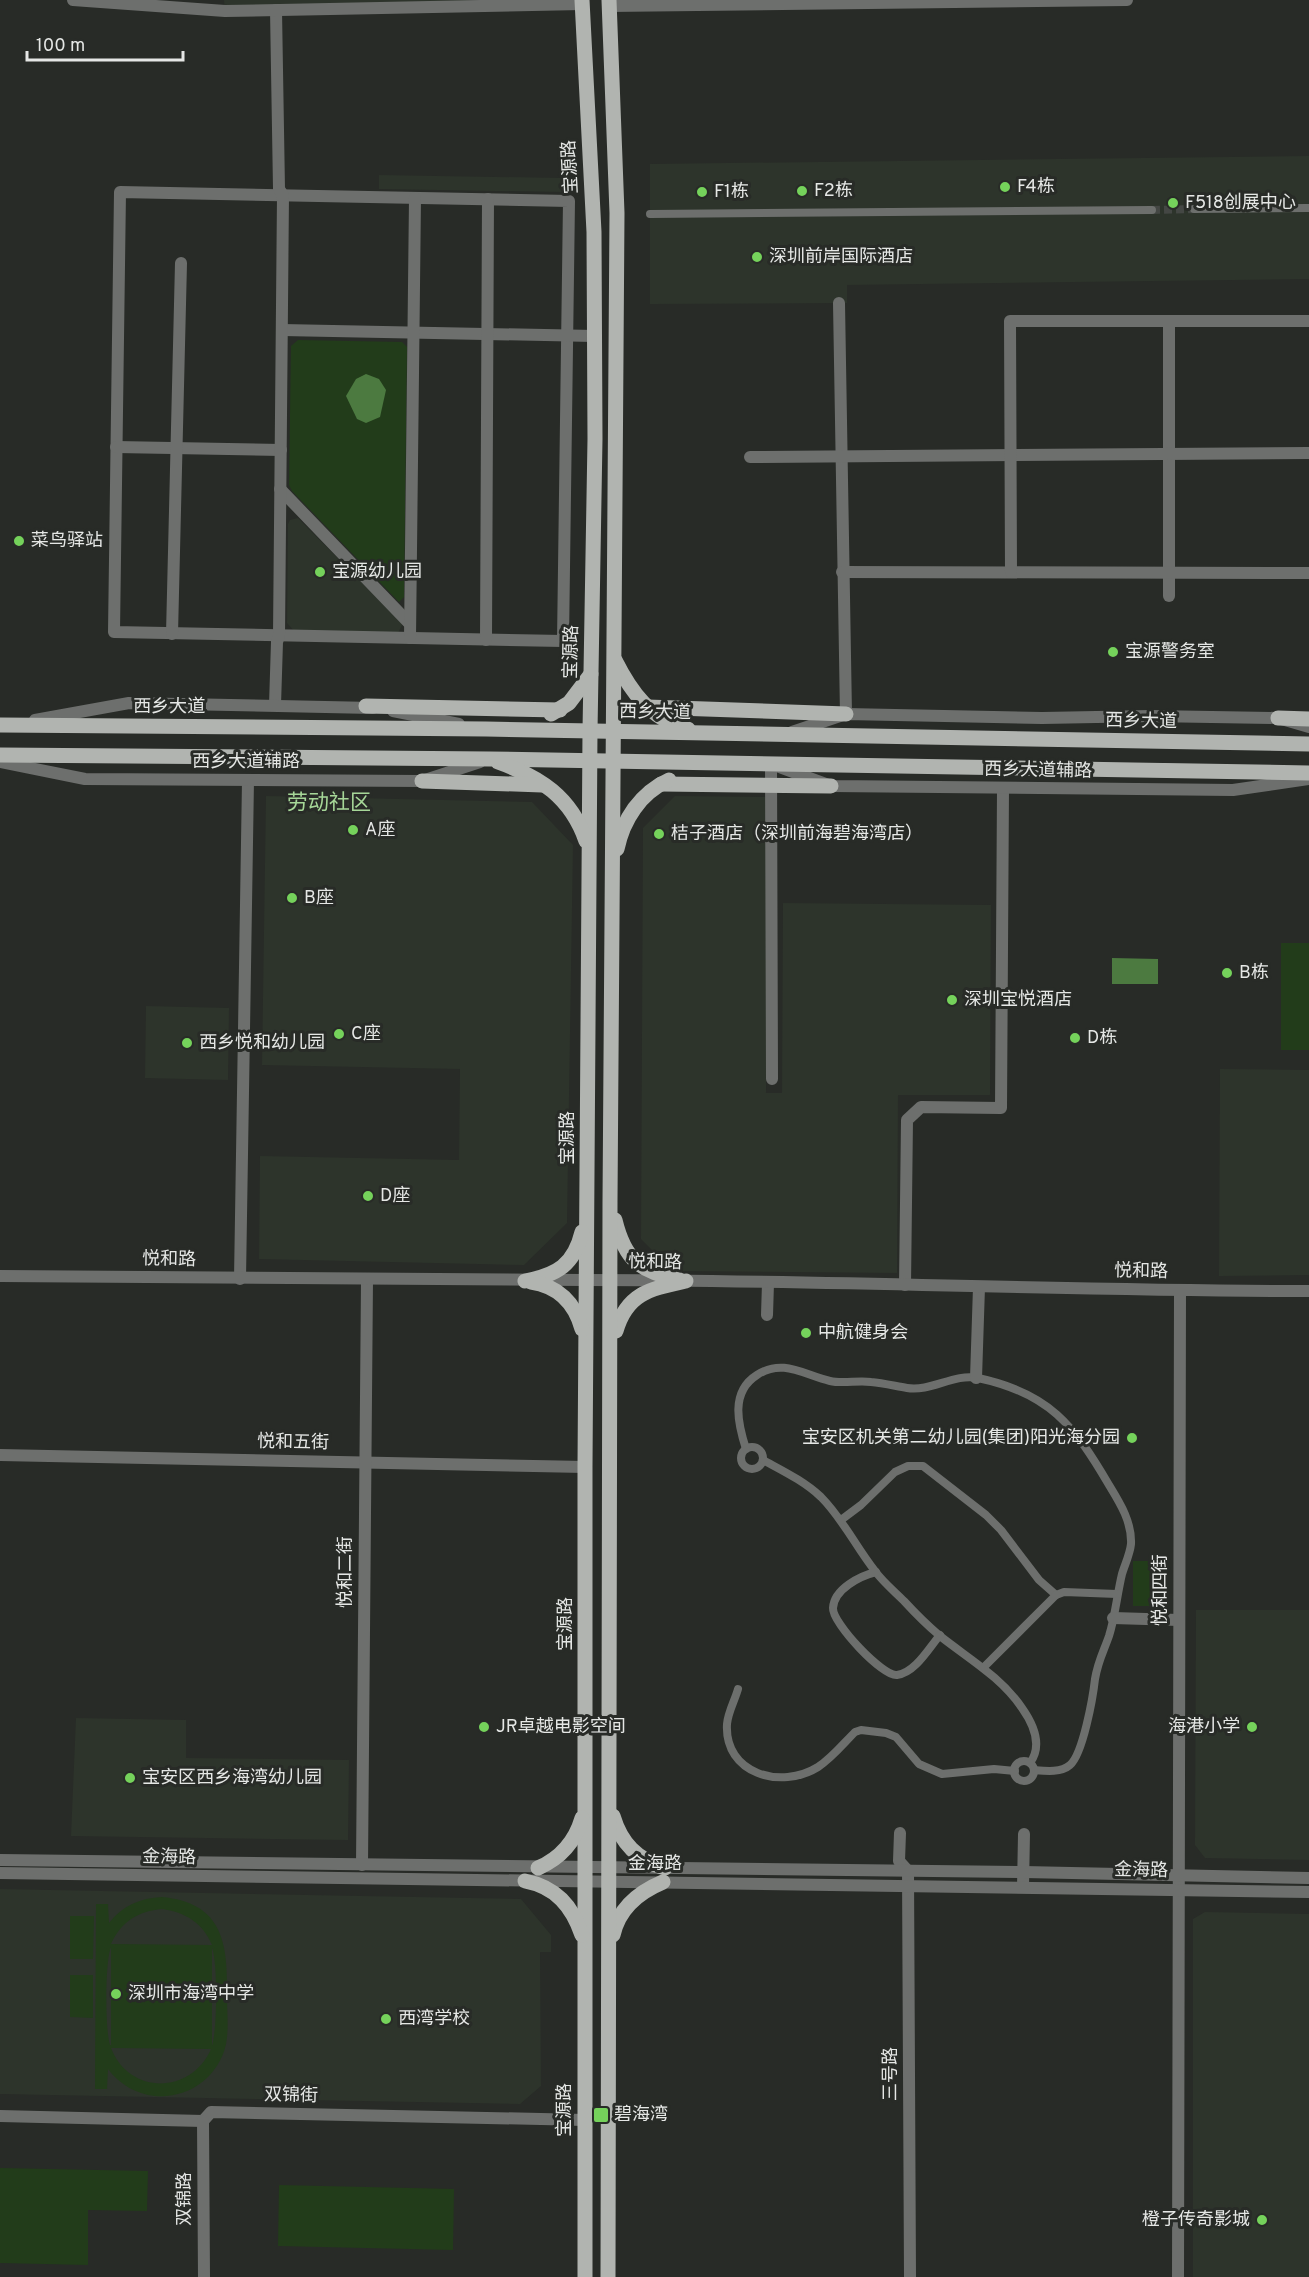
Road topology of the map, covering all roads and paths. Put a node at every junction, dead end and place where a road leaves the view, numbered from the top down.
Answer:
1 (73, 0) edge
2 (1127, 0) edge
3 (892, 1) edge
4 (1032, 1) edge
5 (582, 2) edge
6 (803, 2) edge
7 (609, 3) edge
8 (224, 5) edge
9 (276, 10) junction
10 (283, 195) junction
11 (415, 198) junction
12 (488, 199) junction
13 (1309, 208) edge
14 (1194, 209) tunnel mouth
15 (1152, 210) tunnel mouth
16 (650, 214) dead end
17 (181, 263) dead end
18 (839, 303) dead end
19 (1169, 321) junction
20 (1309, 321) edge
21 (282, 330) junction
22 (414, 332) junction
23 (487, 334) junction
24 (567, 335) junction
25 (594, 336) junction
26 (116, 447) junction
27 (177, 448) junction
28 (281, 450) junction
29 (1309, 453) edge
30 (1169, 454) junction
31 (1011, 455) junction
32 (750, 457) dead end
33 (841, 457) junction
34 (280, 489) junction
35 (843, 572) junction
36 (1011, 572) junction
37 (1169, 573) junction
38 (1309, 573) edge
39 (1169, 596) dead end
40 (410, 624) junction
41 (592, 628) junction
42 (614, 628) junction
43 (172, 634) junction
44 (279, 636) junction
45 (410, 638) junction
46 (486, 640) junction
47 (614, 658) junction
48 (591, 674) junction
49 (275, 705) junction
50 (366, 706) junction
51 (646, 707) junction
52 (560, 710) junction
53 (846, 714) junction
54 (1278, 718) junction
55 (1309, 719) edge
56 (4, 725) edge
57 (1309, 727) edge
58 (486, 729) junction
59 (590, 731) junction
60 (613, 732) junction
61 (712, 734) junction
62 (784, 735) junction
63 (1309, 744) edge
64 (0, 755) edge
65 (490, 759) junction
66 (590, 761) junction
67 (613, 761) junction
68 (0, 762) edge
69 (718, 763) junction
70 (771, 764) junction
71 (1309, 773) edge
72 (1309, 779) edge
73 (248, 780) junction
74 (422, 781) junction
75 (661, 784) junction
76 (545, 785) junction
77 (770, 785) junction
78 (831, 786) junction
79 (1003, 789) junction
80 (612, 870) junction
81 (590, 872) junction
82 (772, 1079) dead end
83 (587, 1194) junction
84 (610, 1202) junction
85 (0, 1276) edge
86 (240, 1279) junction
87 (367, 1280) junction
88 (586, 1280) junction
89 (611, 1280) junction
90 (525, 1281) junction
91 (686, 1281) junction
92 (768, 1283) junction
93 (905, 1286) junction
94 (978, 1287) junction
95 (1180, 1291) junction
96 (1309, 1291) edge
97 (768, 1315) dead end
98 (586, 1349) junction
99 (611, 1360) junction
100 (976, 1378) junction
101 (746, 1449) junction
102 (0, 1455) edge
103 (763, 1460) junction
104 (365, 1462) junction
105 (585, 1467) junction
106 (841, 1520) junction
107 (876, 1572) junction
108 (1117, 1594) junction
109 (1056, 1595) junction
110 (1113, 1618) junction
111 (1179, 1620) junction
112 (940, 1635) junction
113 (984, 1667) junction
114 (738, 1689) dead end
115 (1032, 1766) junction
116 (1015, 1771) junction
117 (610, 1792) junction
118 (586, 1803) junction
119 (900, 1833) dead end
120 (1024, 1834) dead end
121 (0, 1860) edge
122 (362, 1865) junction
123 (538, 1868) junction
124 (908, 1871) junction
125 (1024, 1872) junction
126 (0, 1873) edge
127 (585, 1874) junction
128 (609, 1875) junction
129 (664, 1875) junction
130 (1179, 1875) junction
131 (1309, 1878) edge
132 (525, 1881) junction
133 (908, 1886) junction
134 (1023, 1887) junction
135 (1179, 1890) junction
136 (1309, 1892) edge
137 (585, 1944) junction
138 (609, 1950) junction
139 (0, 2116) edge
140 (585, 2120) junction
141 (203, 2121) junction
142 (204, 2277) edge
143 (585, 2277) edge
144 (608, 2277) edge
145 (910, 2277) edge
146 (1178, 2277) edge

1 - 8 street
2 - 4 street
3 - 4 street
3 - 6 street
5 - 9 street
5 - 25 main road, 宝源路
6 - 7 street
7 - 42 main road
8 - 9 street
9 - 10 street
10 - 11 street
10 - 21 street
10 - 26 street
11 - 12 street
11 - 22 street
12 - 23 street
12 - 24 street
13 - 14 street
15 - 16 street
17 - 27 street
18 - 33 street
19 - 20 street
19 - 30 street
19 - 31 street
21 - 22 street
21 - 28 street
22 - 23 street
22 - 40 street
23 - 24 street
23 - 46 street
24 - 25 street
24 - 46 street
25 - 41 main road, 宝源路
26 - 27 street
26 - 43 street
27 - 28 street
27 - 43 street
28 - 34 street
29 - 30 street
30 - 31 street
30 - 37 street
31 - 33 street
31 - 36 street
32 - 33 street
33 - 35 street
34 - 40 street
34 - 44 street
35 - 36 street
35 - 53 street
36 - 37 street
37 - 38 street
37 - 39 street
40 - 45 street
41 - 42 main road
41 - 48 main road, 宝源路
42 - 47 main road
43 - 44 street
44 - 45 street
44 - 49 street
45 - 46 street
47 - 51 main road
47 - 60 main road
48 - 52 main road
48 - 59 main road, 宝源路
49 - 50 street
49 - 56 street
50 - 52 main road
50 - 58 street
51 - 53 main road
51 - 61 main road
52 - 58 main road
53 - 54 street
53 - 62 street
54 - 55 main road
54 - 57 street
56 - 58 main road, 西乡大道
58 - 59 main road, 西乡大道
59 - 60 main road, 西乡大道
59 - 66 main road, 宝源路
60 - 61 main road, 西乡大道
60 - 67 main road
61 - 62 main road, 西乡大道
62 - 63 main road, 西乡大道
64 - 65 main road
65 - 66 main road
65 - 74 street, 西乡大道辅路
65 - 76 main road
66 - 67 main road
66 - 81 main road, 宝源路
67 - 69 main road
67 - 80 main road
68 - 73 street, 西乡大道辅路
69 - 70 main road
69 - 75 main road
70 - 71 main road
70 - 77 street
70 - 78 street, 西乡大道辅路
72 - 79 street, 西乡大道辅路
73 - 74 street, 西乡大道辅路
73 - 86 street
74 - 76 main road
75 - 77 main road
75 - 80 main road
76 - 81 main road
77 - 78 main road
77 - 82 street
78 - 79 street, 西乡大道辅路
79 - 93 street
80 - 84 main road
81 - 83 main road, 宝源路
83 - 88 main road, 宝源路
83 - 90 main road
84 - 89 main road
84 - 91 main road
85 - 86 street, 悦和路
86 - 87 street, 悦和路
87 - 90 street, 悦和路
87 - 104 street, 悦和二街
88 - 89 street, 悦和路
88 - 90 street, 悦和路
88 - 98 main road, 宝源路
89 - 91 street, 悦和路
89 - 99 main road
90 - 98 main road
91 - 92 street, 悦和路
91 - 99 main road
92 - 93 street, 悦和路
92 - 97 street
93 - 94 street, 悦和路
94 - 95 street, 悦和路
94 - 100 street
95 - 96 street, 悦和路
95 - 111 street, 悦和四街
98 - 105 main road, 宝源路
99 - 117 main road
100 - 101 street
100 - 108 street
101 - 103 street
101 - 103 street
102 - 104 street, 悦和五街
103 - 106 street
104 - 105 street, 悦和五街
104 - 122 street, 悦和二街
105 - 118 main road, 宝源路
106 - 107 street
106 - 109 street
107 - 112 street
107 - 112 street
108 - 109 street
108 - 110 street
109 - 113 street
110 - 111 street
110 - 115 street
111 - 130 street, 悦和四街
112 - 113 street
113 - 115 street
114 - 116 street
115 - 116 street
115 - 116 street
117 - 128 main road
117 - 129 main road
118 - 123 main road
118 - 127 main road, 宝源路
119 - 124 street, 三号路
120 - 125 street
121 - 122 street, 金海路
122 - 123 street, 金海路
123 - 127 street, 金海路
124 - 125 street, 金海路
124 - 129 street, 金海路
124 - 133 street, 三号路
125 - 130 street, 金海路
125 - 134 street
126 - 132 street, 金海路
127 - 128 street, 金海路
127 - 132 street, 金海路
127 - 137 main road, 宝源路
128 - 129 street, 金海路
128 - 138 main road
129 - 133 street, 金海路
129 - 138 main road
130 - 131 street, 金海路
130 - 135 street, 悦和四街
132 - 137 main road
133 - 134 street, 金海路
133 - 145 street, 三号路
134 - 135 street, 金海路
135 - 136 street, 金海路
135 - 146 street, 悦和四街
137 - 140 main road, 宝源路
138 - 144 main road
139 - 141 street, 双锦街
140 - 141 street, 双锦街
140 - 143 main road, 宝源路
141 - 142 street, 双锦路

